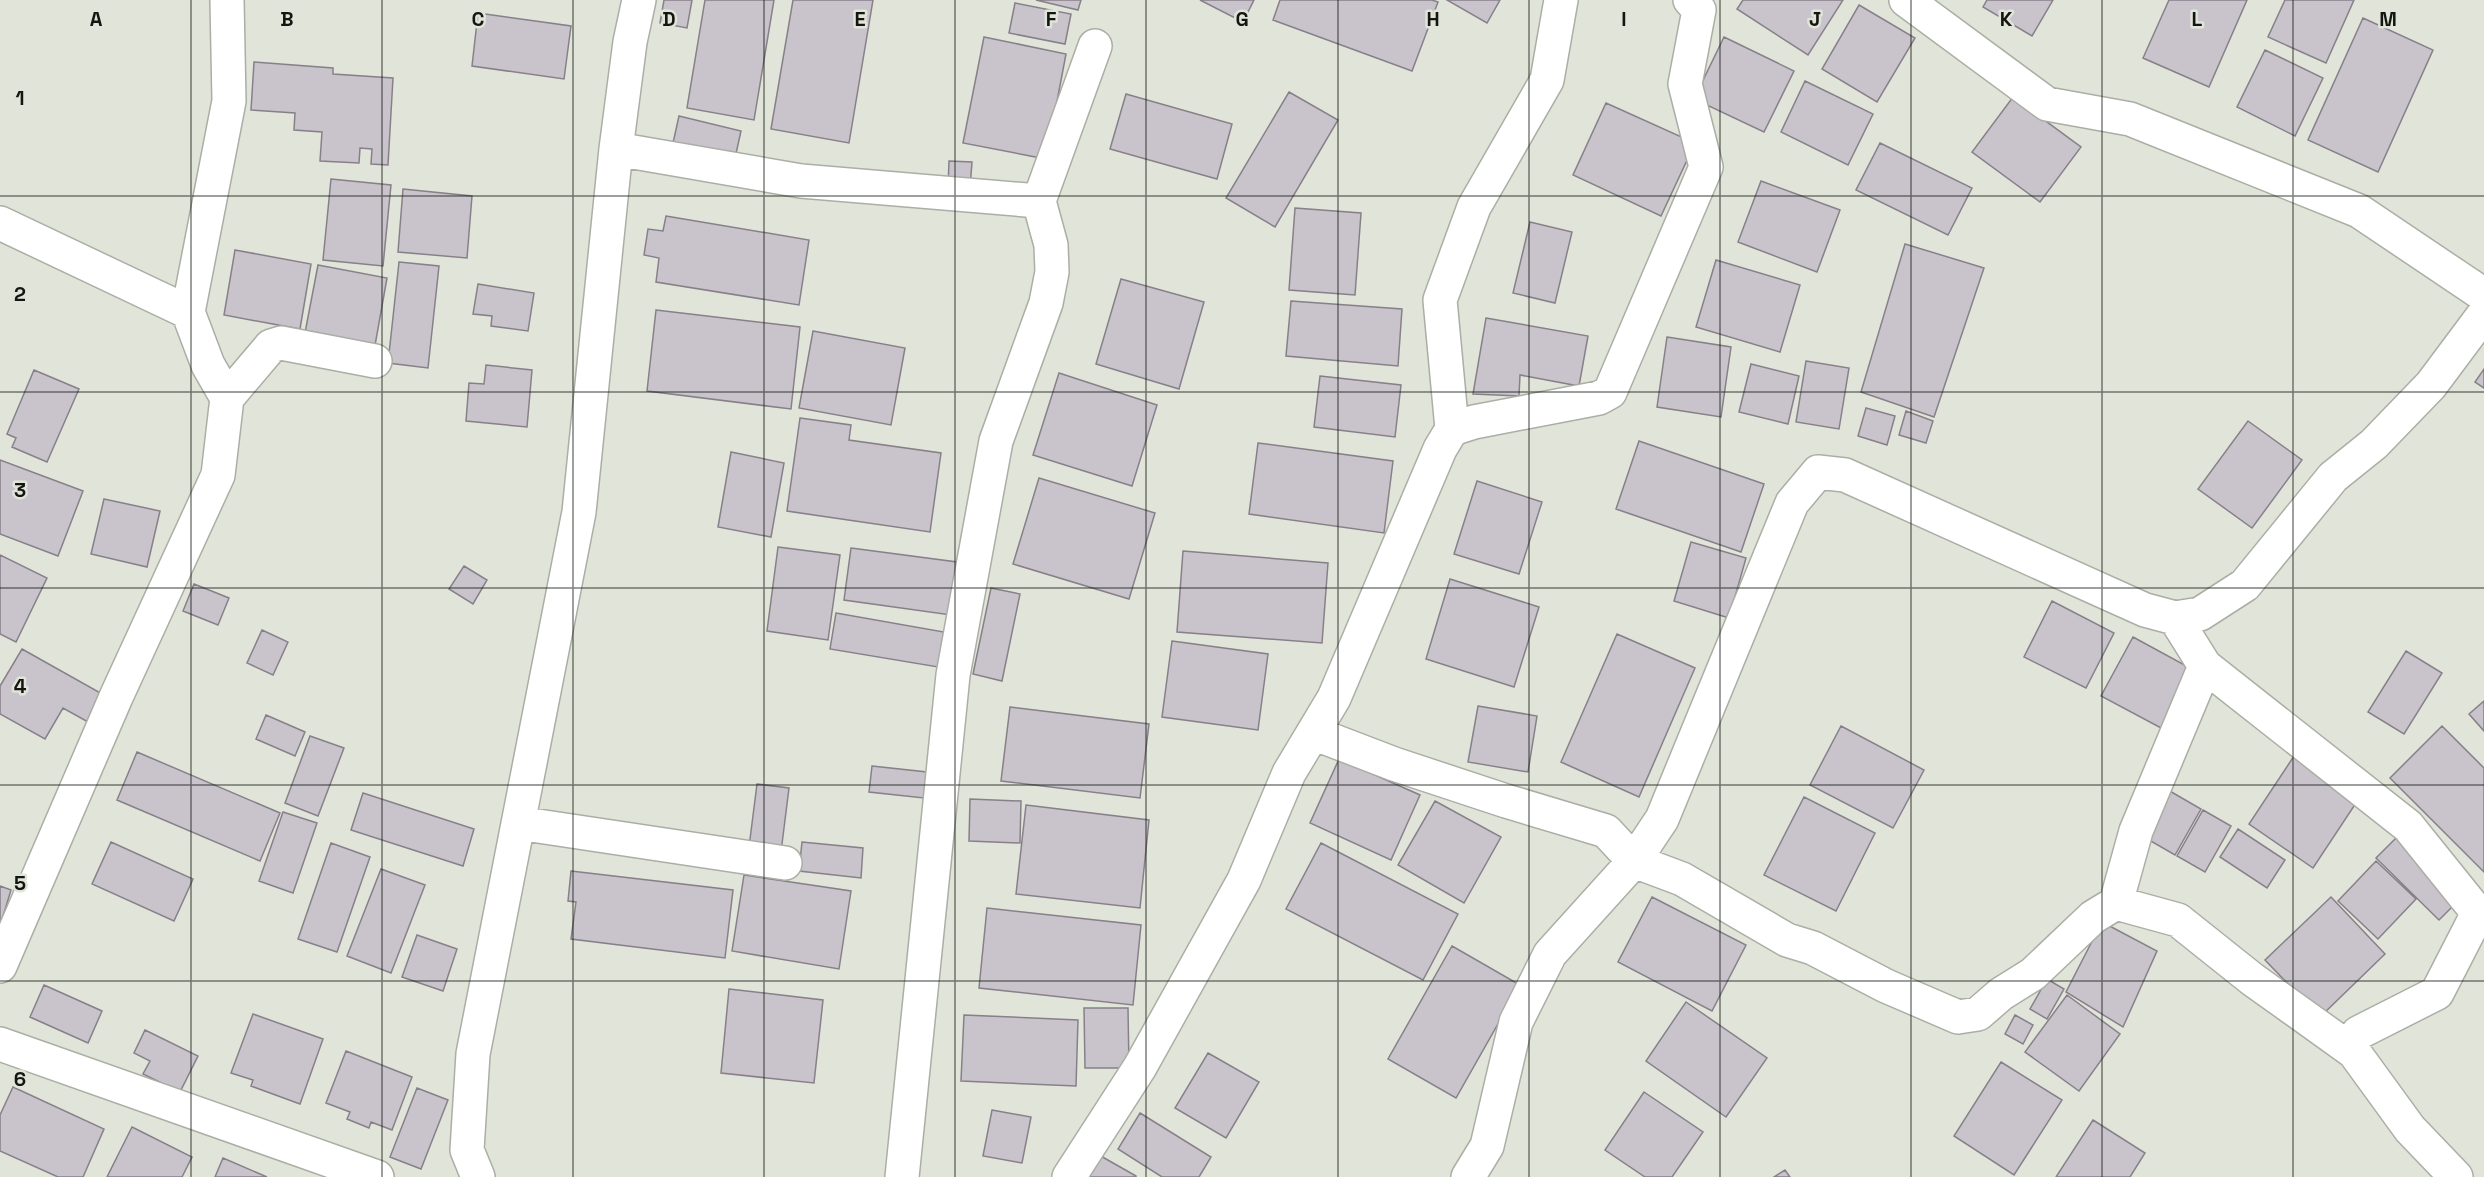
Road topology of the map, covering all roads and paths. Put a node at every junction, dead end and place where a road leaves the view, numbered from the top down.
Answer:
1 (227, 0) edge
2 (639, 0) edge
3 (1561, 0) edge
4 (1690, 0) edge
5 (1906, 0) edge
6 (1095, 46) dead end
7 (616, 149) junction
8 (1040, 201) junction
9 (0, 223) edge
10 (2484, 295) edge
11 (188, 312) junction
12 (2484, 314) edge
13 (375, 361) dead end
14 (227, 398) junction
15 (1452, 429) junction
16 (2175, 618) junction
17 (2205, 666) junction
18 (1313, 733) junction
19 (518, 823) junction
20 (1634, 861) junction
21 (785, 863) dead end
22 (2116, 903) junction
23 (0, 966) edge
24 (0, 1044) edge
25 (2354, 1052) junction
26 (377, 1177) edge
27 (478, 1177) edge
28 (902, 1177) edge
29 (1069, 1177) edge
30 (1468, 1177) edge
31 (2456, 1177) edge

1 - 11 street
2 - 7 street
3 - 15 street
4 - 15 street
5 - 10 street
6 - 8 street
7 - 8 street
7 - 19 street
8 - 28 street
9 - 11 street
11 - 14 street
12 - 16 street
13 - 14 street
14 - 23 street
15 - 18 street
16 - 17 street
16 - 20 street
17 - 22 street
17 - 25 street
18 - 20 street
18 - 29 street
19 - 21 street
19 - 27 street
20 - 22 street
20 - 30 street
22 - 25 street
24 - 26 street
25 - 31 street

